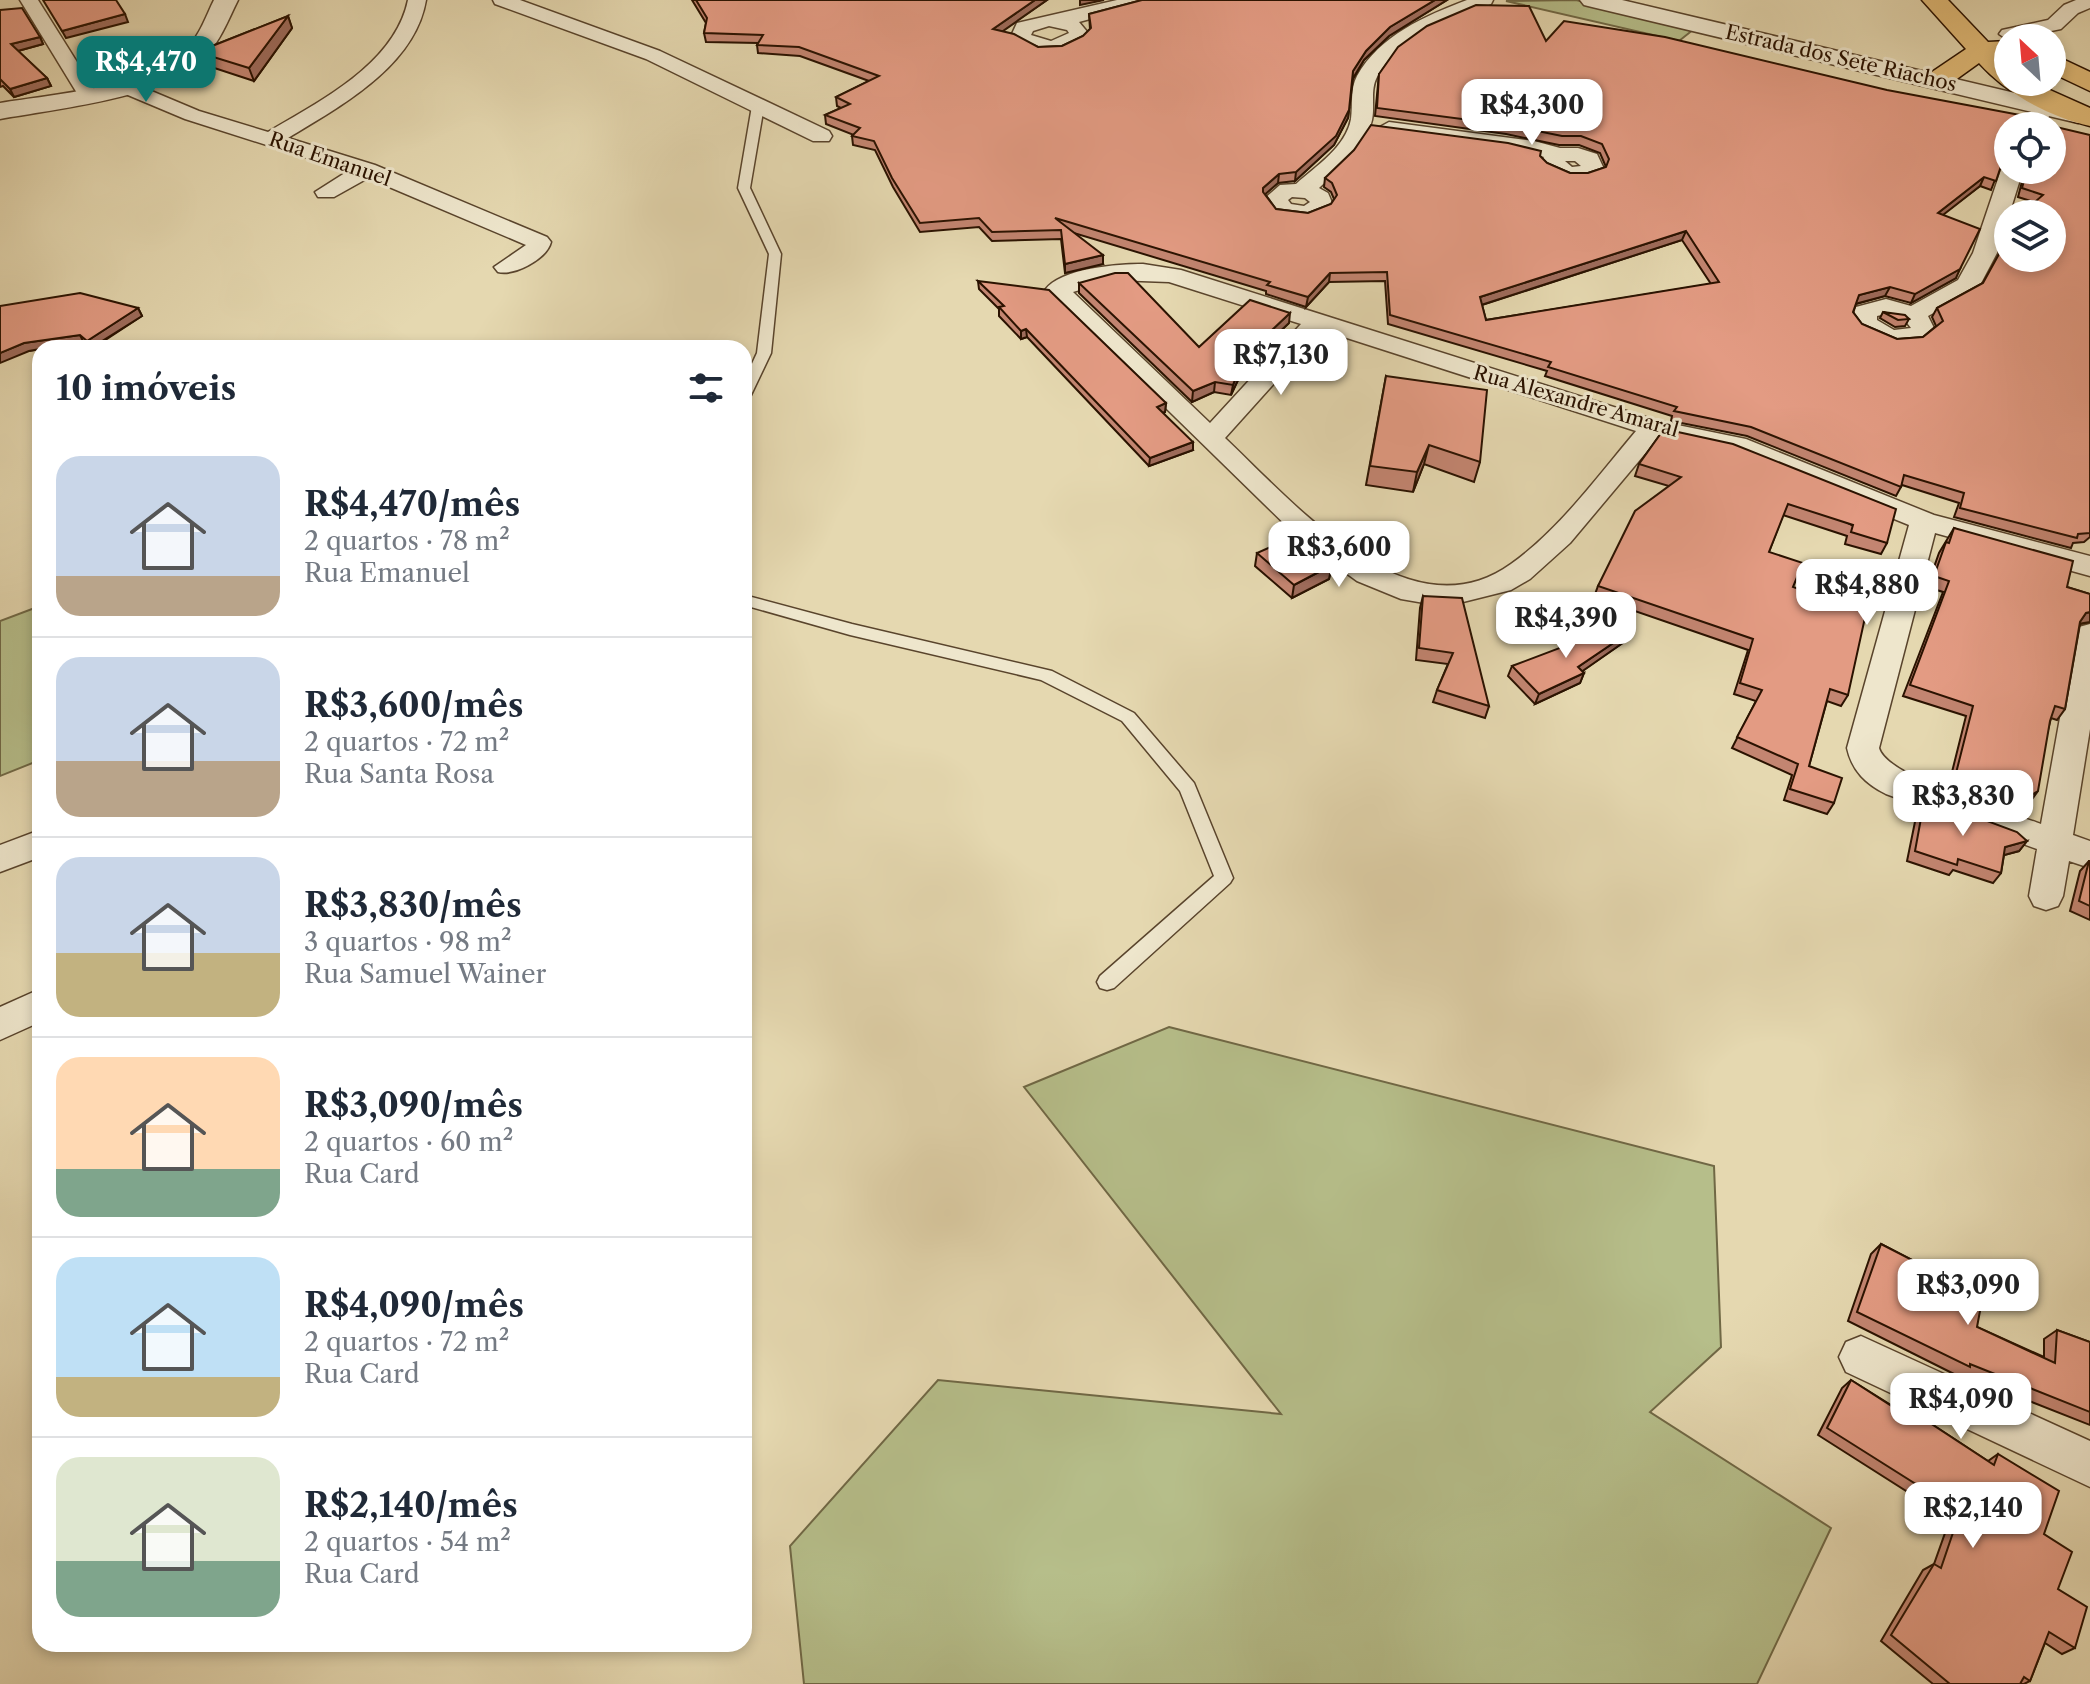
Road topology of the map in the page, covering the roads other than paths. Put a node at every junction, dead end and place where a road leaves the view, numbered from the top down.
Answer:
1 (226, 0) edge
2 (417, 0) edge
3 (502, 0) edge
4 (1139, 0) edge
5 (1484, 0) edge
6 (1592, 0) edge
7 (1934, 0) edge
8 (2090, 1) edge
9 (24, 5) edge
10 (1987, 17) dead end
11 (1059, 21) dead end
12 (1994, 24) edge
13 (2055, 24) edge
14 (1994, 46) edge
15 (1979, 51) junction
16 (1994, 65) edge
17 (2066, 70) edge
18 (1938, 80) junction
19 (2090, 83) edge
20 (123, 86) junction
21 (87, 94) junction
22 (2043, 96) edge
23 (758, 106) junction
24 (0, 111) edge
25 (2027, 112) edge
26 (2084, 116) edge
27 (1361, 124) junction
28 (821, 136) dead end
29 (272, 139) junction
30 (1559, 155) dead end
31 (367, 170) junction
32 (2007, 184) edge
33 (1303, 190) dead end
34 (326, 192) dead end
35 (506, 267) dead end
36 (1913, 314) dead end
37 (1316, 322) junction
38 (752, 378) edge
39 (1653, 428) junction
40 (1210, 439) junction
41 (1924, 521) junction
42 (2090, 566) edge
43 (752, 602) edge
44 (2090, 634) edge
45 (2054, 844) junction
46 (32, 846) edge
47 (2090, 855) edge
48 (0, 859) edge
49 (2046, 896) dead end
50 (1107, 982) dead end
51 (32, 1009) edge
52 (0, 1024) edge
53 (1861, 1357) dead end
54 (2090, 1464) edge

1 - 20 street
2 - 29 street
3 - 23 street
4 - 11 street
5 - 27 street
6 - 18 street, Estrada dos Sete Riachos
7 - 15 main road
8 - 13 street
9 - 21 street
10 - 12 main road
14 - 15 main road
15 - 16 main road
15 - 18 main road
17 - 19 main road
18 - 25 street, Estrada dos Sete Riachos
20 - 21 street
20 - 29 street, Rua Emanuel
21 - 24 street
22 - 26 main road
23 - 28 street
23 - 38 lane
27 - 30 street
27 - 33 street
29 - 31 street, Rua Emanuel
31 - 34 street
31 - 35 street, Rua Emanuel
32 - 36 street
37 - 39 street, Rua Alexandre Amaral
37 - 40 street
37 - 40 street, Rua Alexandre Amaral
39 - 40 street
39 - 41 street, Rua Alexandre Amaral
41 - 42 street, Rua Alexandre Amaral
41 - 45 street
43 - 50 lane
44 - 45 street
45 - 47 street
45 - 49 street
46 - 48 street
51 - 52 street
53 - 54 street

